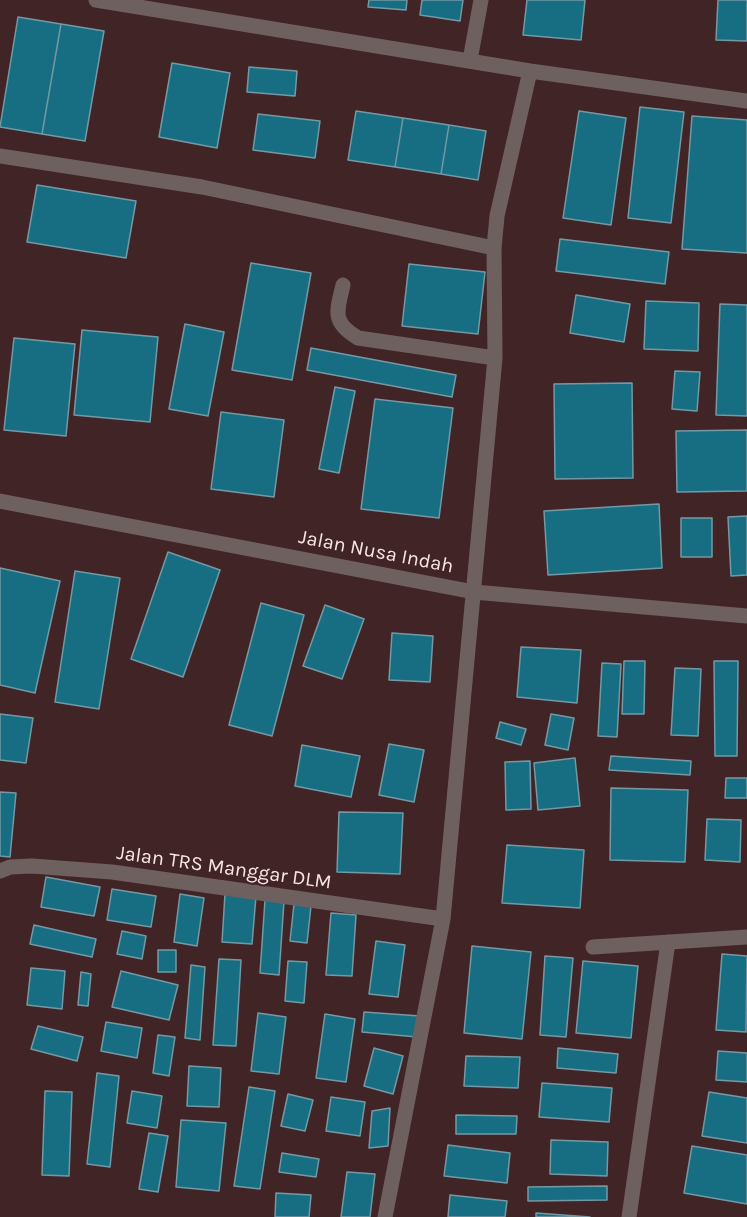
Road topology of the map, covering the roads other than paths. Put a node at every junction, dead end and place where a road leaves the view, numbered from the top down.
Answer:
1 (96, 0) edge
2 (481, 0) edge
3 (470, 60) junction
4 (530, 71) junction
5 (747, 101) edge
6 (0, 156) edge
7 (494, 248) junction
8 (343, 285) dead end
9 (495, 358) junction
10 (0, 501) edge
11 (474, 592) junction
12 (747, 616) edge
13 (0, 871) edge
14 (443, 919) junction
15 (747, 938) edge
16 (668, 942) junction
17 (593, 946) dead end
18 (385, 1217) edge
19 (629, 1217) edge

1 - 3 street
2 - 3 street
3 - 4 street
4 - 5 street
4 - 7 street
6 - 7 street
7 - 9 street
8 - 9 street
9 - 11 street
10 - 11 street, Jalan Nusa Indah
11 - 12 street, Jalan Nusa Indah
11 - 14 street
13 - 14 street, Jalan TRS Manggar DLM
14 - 18 street
15 - 16 street
16 - 17 street
16 - 19 street

